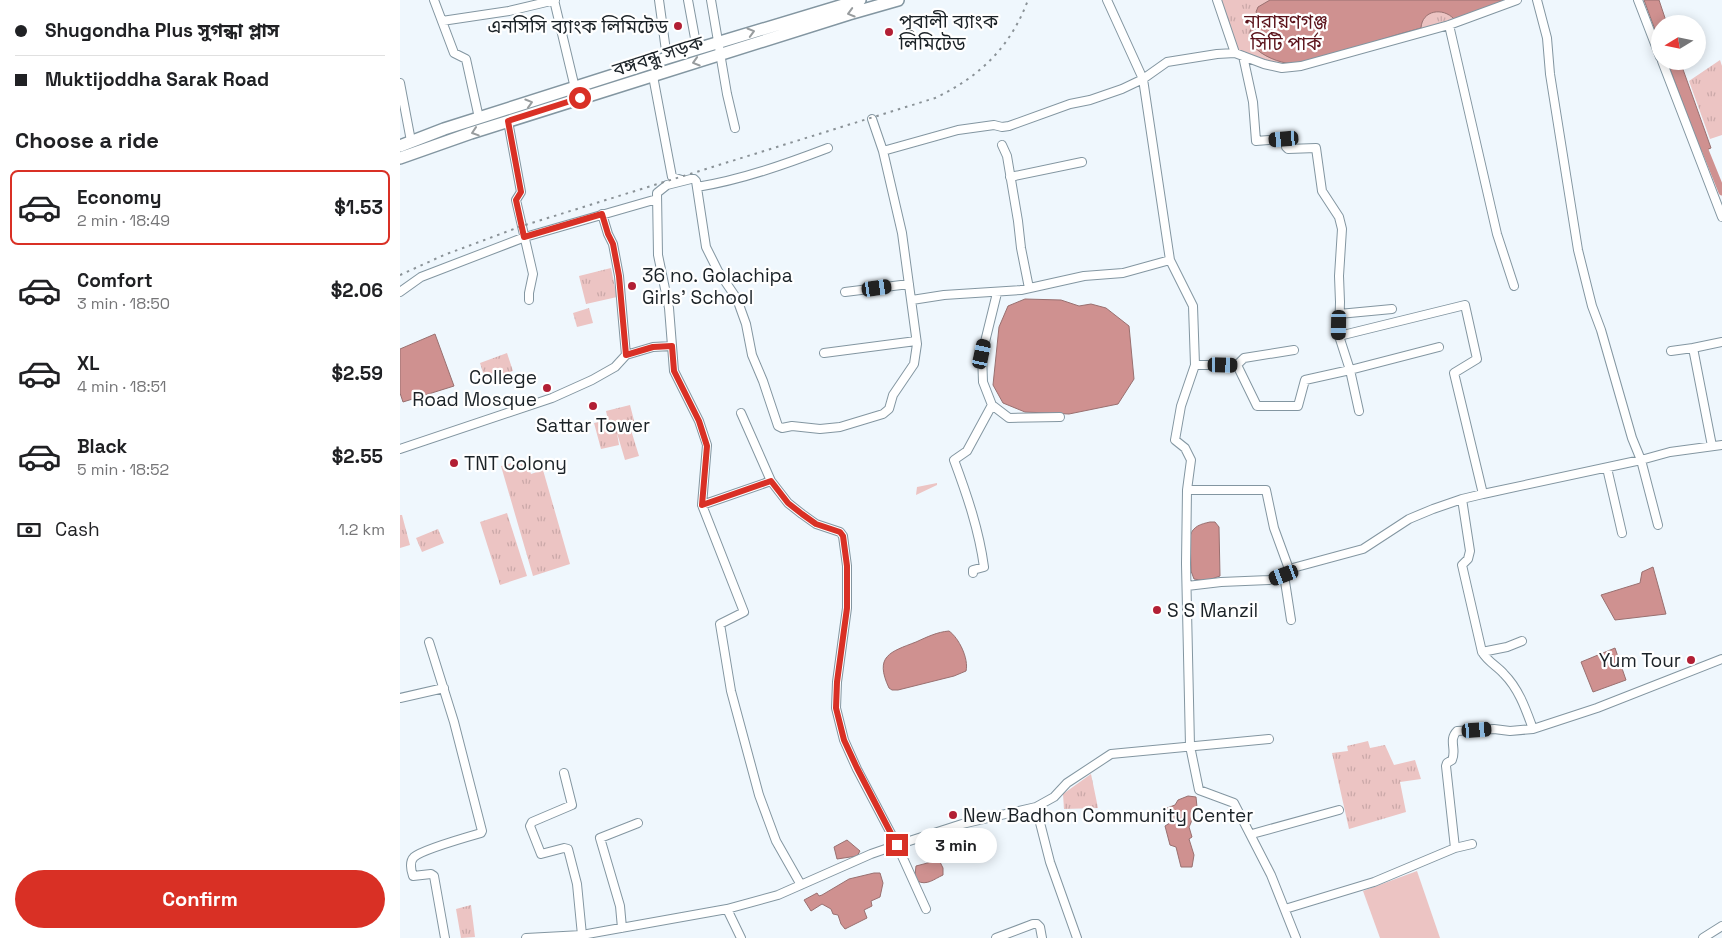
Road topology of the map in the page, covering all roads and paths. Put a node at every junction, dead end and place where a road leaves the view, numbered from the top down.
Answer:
1 (434, 0) edge
2 (554, 0) edge
3 (659, 0) edge
4 (688, 0) edge
5 (711, 0) edge
6 (860, 0) edge
7 (898, 0) edge
8 (1107, 0) edge
9 (1218, 0) edge
10 (1517, 0) edge
11 (1537, 0) edge
12 (1638, 0) edge
13 (442, 21) junction
14 (1449, 25) junction
15 (1651, 34) edge
16 (719, 42) junction
17 (697, 49) junction
18 (1235, 53) junction
19 (721, 54) junction
20 (1243, 56) junction
21 (667, 58) junction
22 (1665, 70) edge
23 (653, 76) junction
24 (1143, 79) junction
25 (400, 83) edge
26 (575, 88) junction
27 (479, 118) junction
28 (872, 119) dead end
29 (508, 121) junction
30 (735, 128) dead end
31 (411, 141) junction
32 (1002, 145) dead end
33 (400, 146) edge
34 (828, 148) dead end
35 (884, 152) junction
36 (400, 158) edge
37 (1082, 162) dead end
38 (1010, 177) junction
39 (684, 181) junction
40 (697, 187) junction
41 (657, 198) junction
42 (602, 214) junction
43 (1722, 217) edge
44 (524, 237) junction
45 (1170, 260) junction
46 (910, 284) junction
47 (1514, 286) dead end
48 (1029, 288) junction
49 (400, 292) edge
50 (845, 292) dead end
51 (997, 293) junction
52 (530, 300) dead end
53 (912, 300) junction
54 (1392, 309) dead end
55 (1339, 314) junction
56 (1339, 336) junction
57 (916, 341) junction
58 (1722, 342) edge
59 (672, 346) junction
60 (1439, 347) dead end
61 (1693, 348) junction
62 (1294, 350) dead end
63 (1671, 351) dead end
64 (824, 353) dead end
65 (626, 355) junction
66 (1195, 365) junction
67 (1237, 365) junction
68 (1350, 370) junction
69 (992, 405) junction
70 (1359, 411) dead end
71 (741, 413) dead end
72 (1060, 417) dead end
73 (1722, 445) edge
74 (1712, 446) junction
75 (400, 449) edge
76 (1641, 460) junction
77 (1607, 468) junction
78 (771, 481) junction
79 (1187, 490) junction
80 (1483, 494) junction
81 (1462, 499) junction
82 (702, 505) junction
83 (1658, 525) dead end
84 (1622, 533) dead end
85 (1287, 572) junction
86 (973, 573) dead end
87 (1186, 586) junction
88 (1291, 620) dead end
89 (1522, 641) dead end
90 (429, 642) dead end
91 (1482, 652) junction
92 (1722, 658) edge
93 (444, 688) junction
94 (400, 698) edge
95 (1533, 729) junction
96 (1270, 739) dead end
97 (1190, 746) junction
98 (564, 773) dead end
99 (1036, 807) junction
100 (1339, 810) dead end
101 (638, 823) dead end
102 (1252, 834) junction
103 (1472, 844) dead end
104 (897, 845) junction
105 (1456, 848) junction
106 (801, 885) junction
107 (726, 909) junction
108 (926, 909) dead end
109 (1285, 909) junction
110 (1722, 926) edge
111 (622, 928) junction
112 (582, 934) junction
113 (543, 937) edge
114 (445, 938) edge
115 (526, 938) edge
116 (741, 938) edge
117 (996, 938) edge
118 (1042, 938) edge
119 (1077, 938) edge
120 (1296, 938) edge
121 (1703, 938) edge

1 - 13 street
2 - 13 street
2 - 26 street
3 - 21 street
4 - 17 street
5 - 16 street
16 -> 6 main road, বঙ্গবন্ধু সড়ক
7 -> 19 main road, বঙ্গবন্ধু সড়ক
8 - 24 street
9 - 18 street
10 - 14 street
11 - 76 street
12 - 15 street
13 - 27 street
14 - 20 street
14 - 47 street
16 - 17 main road, বঙ্গবন্ধু সড়ক
16 - 19 street
17 - 21 main road, বঙ্গবন্ধু সড়ক
18 - 20 street
18 - 24 street
19 -> 23 main road, বঙ্গবন্ধু সড়ক
19 - 30 street
20 - 55 street
21 - 26 main road, বঙ্গবন্ধু সড়ক
22 - 43 street
23 - 29 main road, বঙ্গবন্ধু সড়ক
23 - 39 street
24 - 35 street
24 - 45 street
25 - 31 street
27 -> 26 main road, বঙ্গবন্ধু সড়ক
27 - 31 main road, বঙ্গবন্ধু সড়ক
28 - 35 street
29 -> 36 main road, বঙ্গবন্ধু সড়ক
29 - 44 street
31 - 33 main road, বঙ্গবন্ধু সড়ক
32 - 38 street
34 - 40 street
35 - 46 street
37 - 38 street
38 - 48 street
39 - 40 street
39 - 41 street
40 - 57 street
41 - 42 street
41 - 59 street
42 - 44 street
42 - 65 street
44 - 49 street
44 - 52 street
45 - 48 street
45 - 66 street
46 - 50 street
46 - 53 street
48 - 51 street
51 - 53 street
51 - 69 street
53 - 57 street
54 - 55 street
55 - 56 street
56 - 68 street
56 - 80 street
57 - 64 street
58 - 61 street
59 - 65 street
59 - 82 street
60 - 68 street
61 - 63 street
61 - 74 street
62 - 67 street
65 - 75 street
66 - 67 street
66 - 79 street
67 - 68 street
68 - 70 street
69 - 72 street
69 - 86 street
71 - 78 street
73 - 74 street
74 - 76 street
76 - 77 street
76 - 83 street
77 - 80 street
77 - 84 street
78 - 82 street
78 - 104 street
79 - 85 street
79 - 87 street
80 - 81 street
81 - 85 street
81 - 91 street
82 - 106 street
85 - 87 street
85 - 88 street
87 - 97 street
89 - 91 street
90 - 93 street
91 - 95 street
92 - 95 street
93 - 94 street
93 - 114 street
95 - 105 street
96 - 97 street
97 - 99 street
97 - 102 street
98 - 112 street
99 - 104 street
99 - 119 street
100 - 102 street
101 - 111 street
102 - 109 street
103 - 105 street
104 - 106 street
104 - 108 street
105 - 109 street
106 - 107 street
107 - 111 street
107 - 116 street
109 - 120 street
110 - 121 street
111 - 112 street
112 - 113 street
113 - 115 street
117 - 118 street

